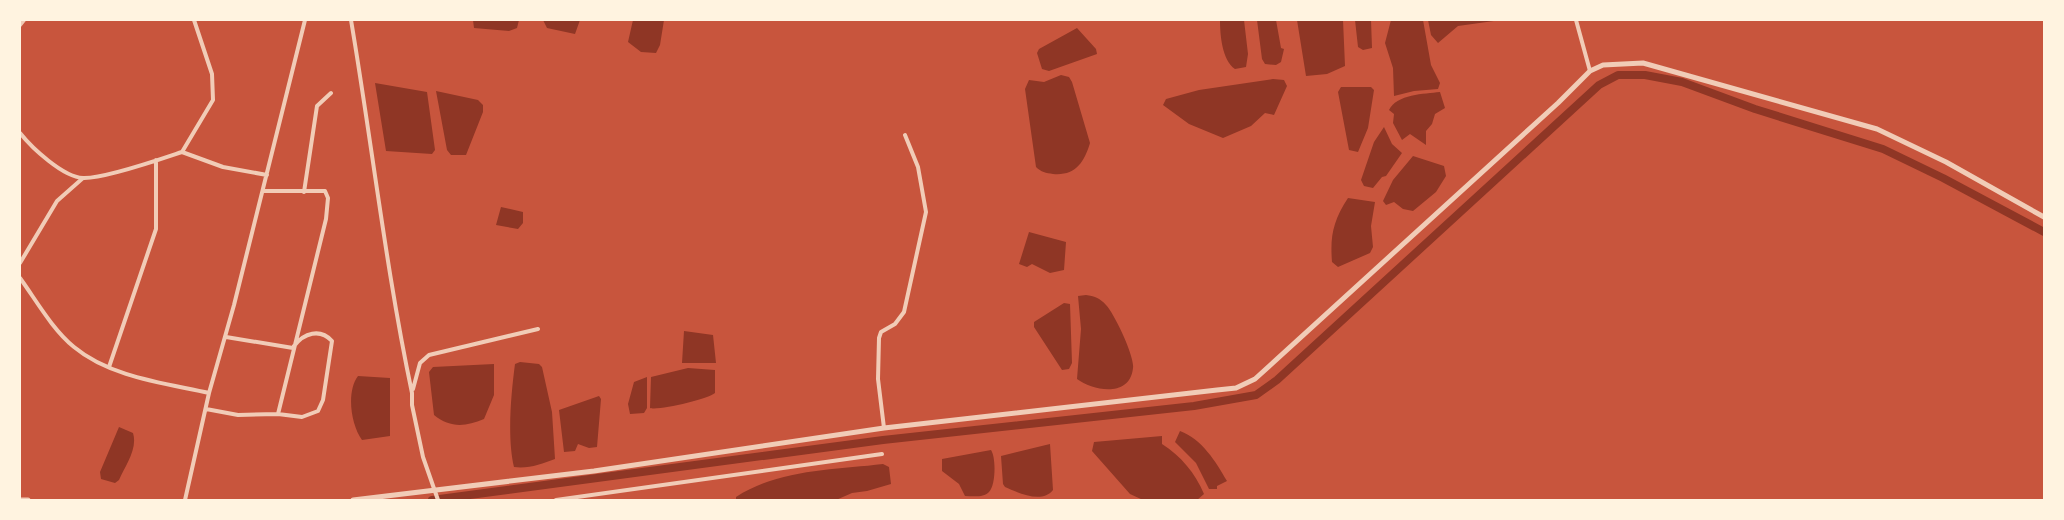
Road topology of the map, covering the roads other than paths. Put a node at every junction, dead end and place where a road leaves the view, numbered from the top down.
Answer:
1 (24, 20) edge
2 (194, 20) edge
3 (305, 20) edge
4 (351, 20) edge
5 (1576, 20) edge
6 (20, 25) edge
7 (1590, 70) junction
8 (331, 93) dead end
9 (20, 133) edge
10 (905, 135) dead end
11 (182, 152) junction
12 (156, 160) junction
13 (267, 176) junction
14 (83, 178) junction
15 (263, 191) junction
16 (304, 192) junction
17 (2044, 217) edge
18 (20, 264) edge
19 (20, 278) edge
20 (538, 329) dead end
21 (226, 337) junction
22 (293, 348) junction
23 (109, 367) junction
24 (209, 393) junction
25 (412, 393) junction
26 (206, 409) junction
27 (278, 414) junction
28 (884, 428) junction
29 (882, 454) dead end
30 (436, 491) junction
31 (20, 500) edge
32 (28, 501) edge
33 (185, 501) edge
34 (353, 501) edge
35 (438, 501) edge
36 (556, 501) edge

1 - 6 street
2 - 11 street
3 - 13 street
4 - 25 street
5 - 7 street
7 - 17 street
7 - 28 street
8 - 16 street
9 - 14 street
10 - 28 street
11 - 12 street
11 - 13 street
12 - 14 street
12 - 23 street
13 - 15 street
14 - 18 street
15 - 16 street
15 - 21 street
16 - 22 street
19 - 23 street
20 - 25 street
21 - 22 street
21 - 24 street
22 - 27 street
22 - 27 street
23 - 24 street
24 - 26 street
25 - 30 street
26 - 27 street
26 - 33 street
28 - 30 street
29 - 36 street
30 - 34 street
30 - 35 street
31 - 32 street

